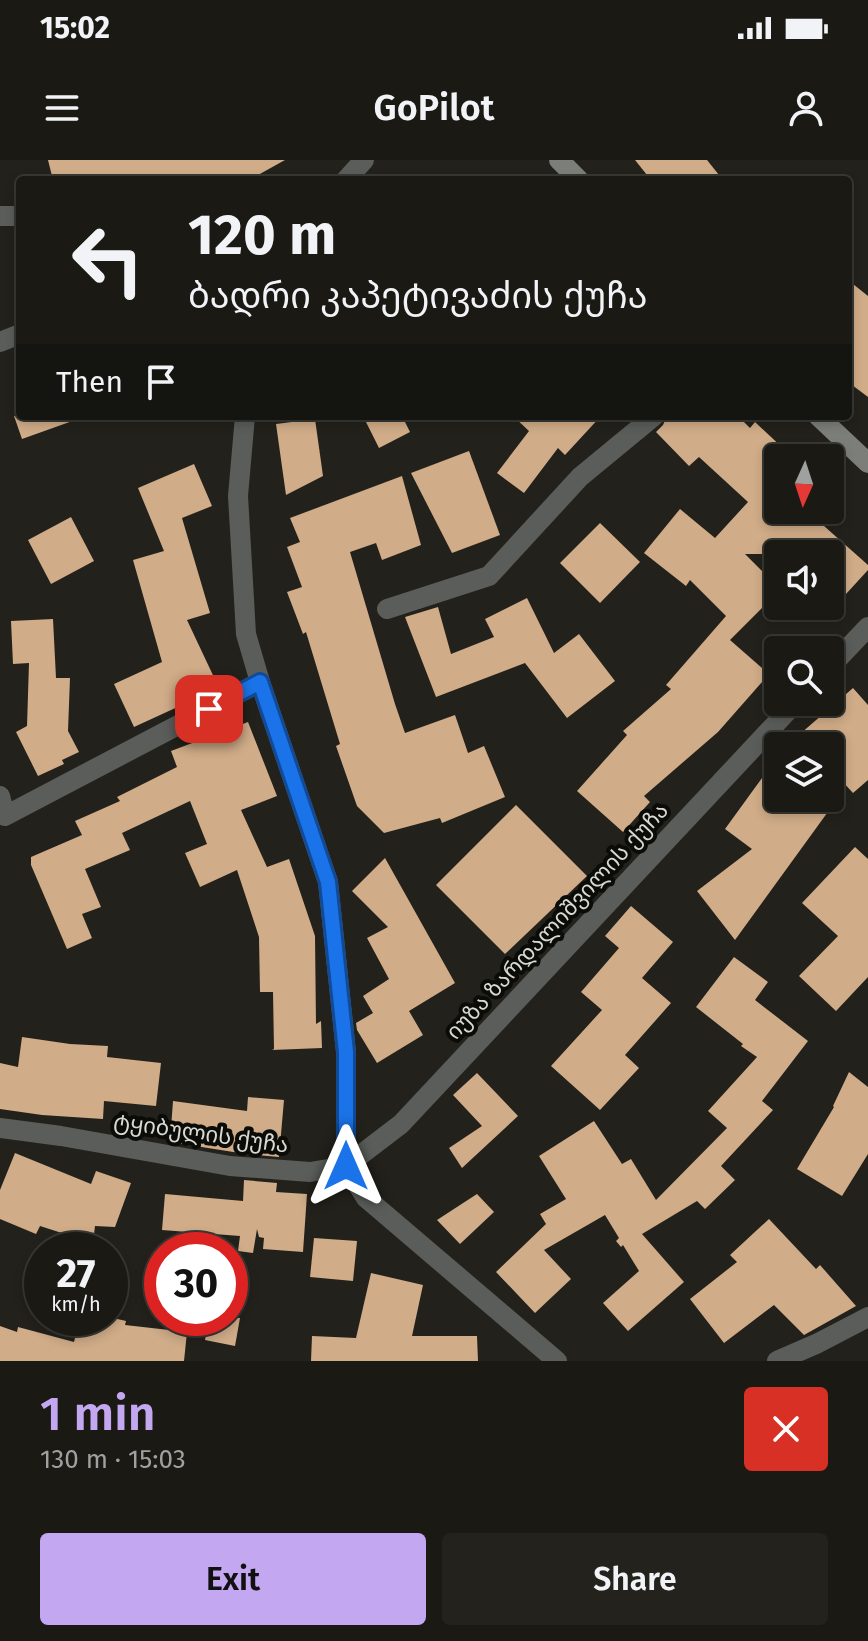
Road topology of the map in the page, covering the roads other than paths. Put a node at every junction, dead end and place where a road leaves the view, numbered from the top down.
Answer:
1 (364, 160) edge
2 (559, 160) edge
3 (350, 176) edge
4 (575, 176) edge
5 (245, 420) edge
6 (649, 420) edge
7 (822, 420) edge
8 (868, 463) edge
9 (387, 609) dead end
10 (868, 627) edge
11 (844, 652) edge
12 (260, 682) junction
13 (783, 716) edge
14 (0, 796) edge
15 (0, 1128) edge
16 (346, 1166) junction
17 (868, 1317) edge
18 (557, 1361) edge
19 (777, 1361) edge

1 - 3 street
2 - 4 main road
5 - 12 street
6 - 9 street
7 - 8 main road
10 - 11 street
12 - 14 street
12 - 16 street
13 - 16 street, იუზა ზარდალიშვილის ქუჩა
15 - 16 street, ტყიბულის ქუჩა
16 - 18 street
17 - 19 street

